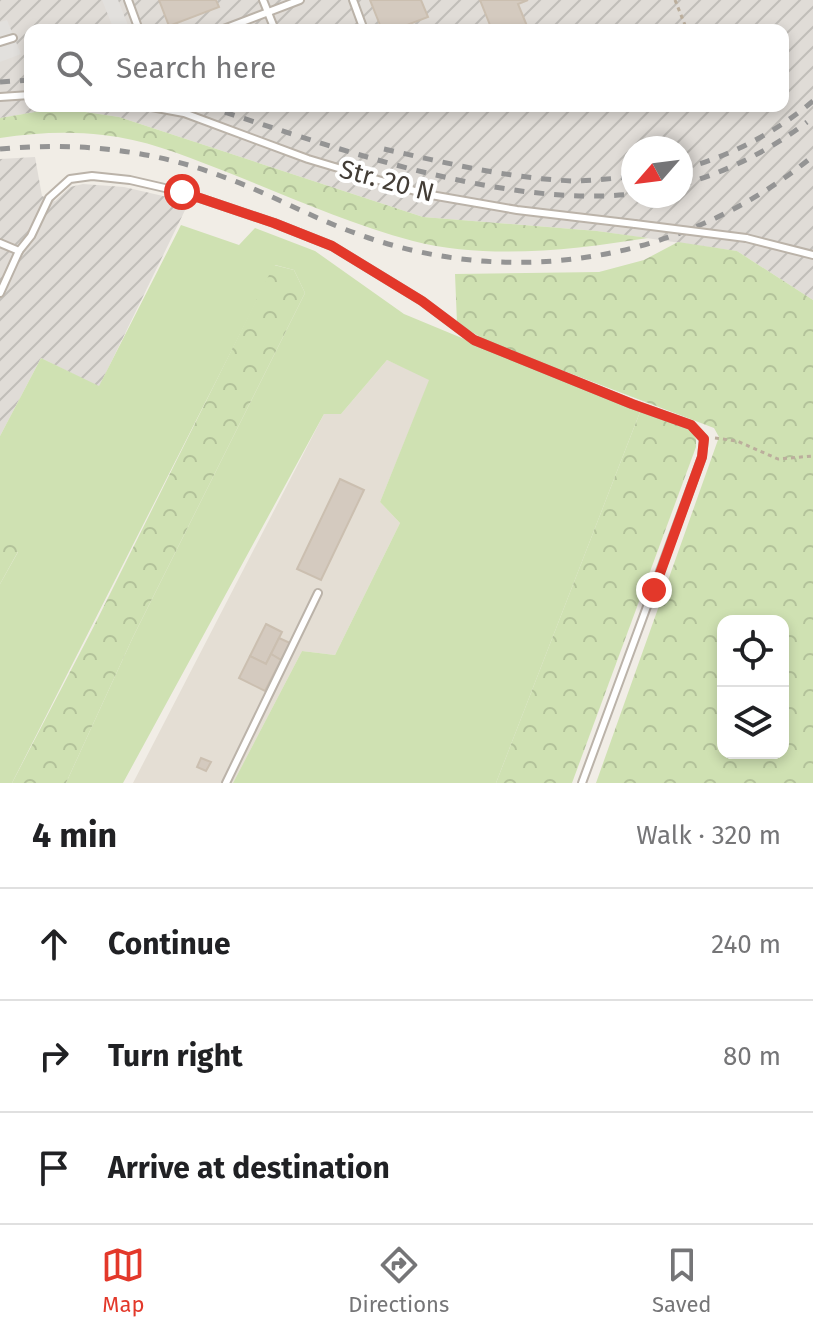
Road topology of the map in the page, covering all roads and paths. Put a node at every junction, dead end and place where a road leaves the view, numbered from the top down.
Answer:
1 (128, 0) edge
2 (263, 0) edge
3 (300, 0) edge
4 (353, 0) edge
5 (675, 0) edge
6 (268, 12) junction
7 (137, 24) edge
8 (237, 24) edge
9 (273, 24) edge
10 (362, 24) edge
11 (685, 24) edge
12 (13, 38) dead end
13 (0, 42) edge
14 (24, 95) edge
15 (0, 97) edge
16 (179, 112) edge
17 (0, 243) edge
18 (19, 251) junction
19 (813, 255) edge
20 (0, 293) edge
21 (704, 439) junction
22 (813, 456) edge
23 (318, 593) dead end
24 (226, 783) edge
25 (582, 783) edge

1 - 7 lane
2 - 6 lane
3 - 6 lane
4 - 10 lane
5 - 11 path
6 - 8 lane
6 - 9 lane
12 - 13 lane
14 - 15 lane
16 - 19 lane, Str. 20 N, bridge
17 - 18 lane
18 - 20 lane
18 - 21 lane
21 - 22 path
21 - 25 lane
23 - 24 lane

